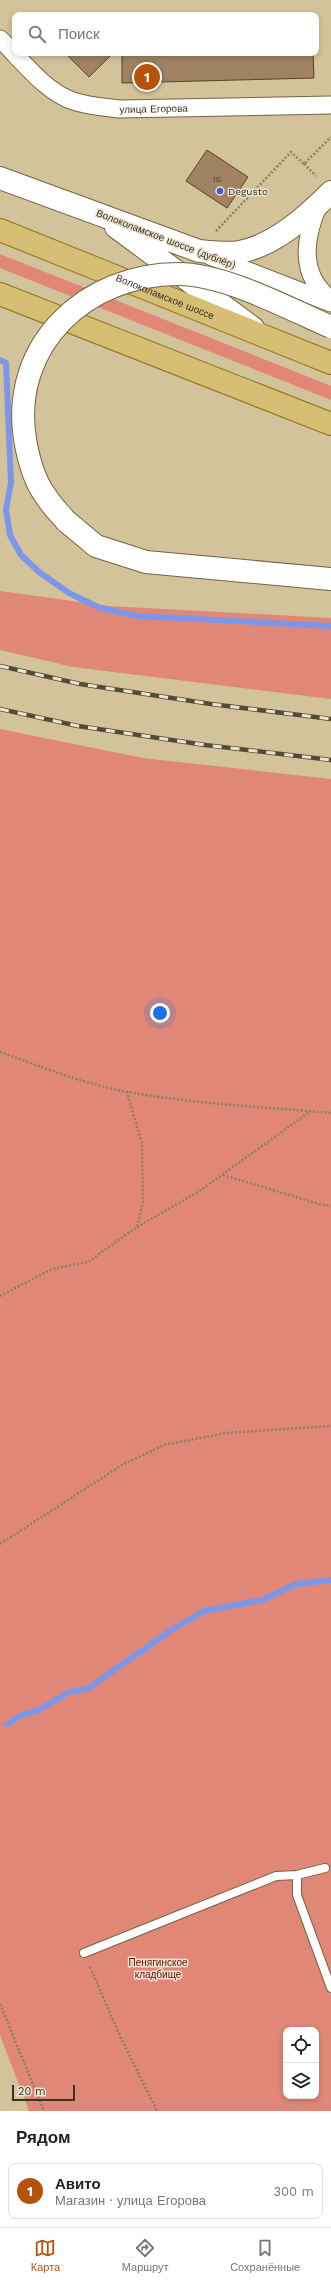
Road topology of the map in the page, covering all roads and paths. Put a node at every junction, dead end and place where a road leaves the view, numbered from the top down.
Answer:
1 (0, 39) edge
2 (12, 51) edge
3 (17, 56) edge
4 (331, 105) edge
5 (331, 137) edge
6 (304, 164) junction
7 (0, 178) edge
8 (323, 192) edge
9 (94, 211) junction
10 (0, 230) edge
11 (214, 233) dead end
12 (199, 251) junction
13 (0, 294) edge
14 (331, 300) edge
15 (331, 303) edge
16 (331, 327) edge
17 (263, 336) junction
18 (331, 363) edge
19 (331, 424) edge
20 (331, 579) edge
21 (0, 1052) edge
22 (127, 1092) junction
23 (311, 1111) junction
24 (331, 1113) edge
25 (222, 1175) junction
26 (331, 1206) edge
27 (137, 1227) junction
28 (0, 1296) edge
29 (331, 1426) edge
30 (0, 1544) edge
31 (325, 1868) dead end
32 (297, 1875) junction
33 (84, 1953) joint
34 (331, 1988) edge
35 (0, 2004) edge
36 (44, 2111) edge
37 (158, 2111) edge

1 - 2 street, улица Егорова
3 - 4 street, улица Егорова
5 - 6 path
6 - 8 path
6 - 11 path
7 - 9 main road, Волоколамское шоссе (дублёр)
8 - 12 main road
8 - 14 street
9 - 12 main road, Волоколамское шоссе (дублёр)
9 - 17 main road
10 - 17 main road, Волоколамское шоссе
12 - 15 street, Волоколамское шоссе (дублёр)
13 - 19 main road
16 - 20 main road, bridge
17 - 18 main road, Волоколамское шоссе
21 - 22 path
22 - 23 path
22 - 27 path
23 - 24 path
23 - 25 path
25 - 26 path
25 - 27 path
27 - 28 path
29 - 30 path
31 - 32 lane
32 - 33 lane
32 - 34 lane
33 - 37 path
35 - 36 path

